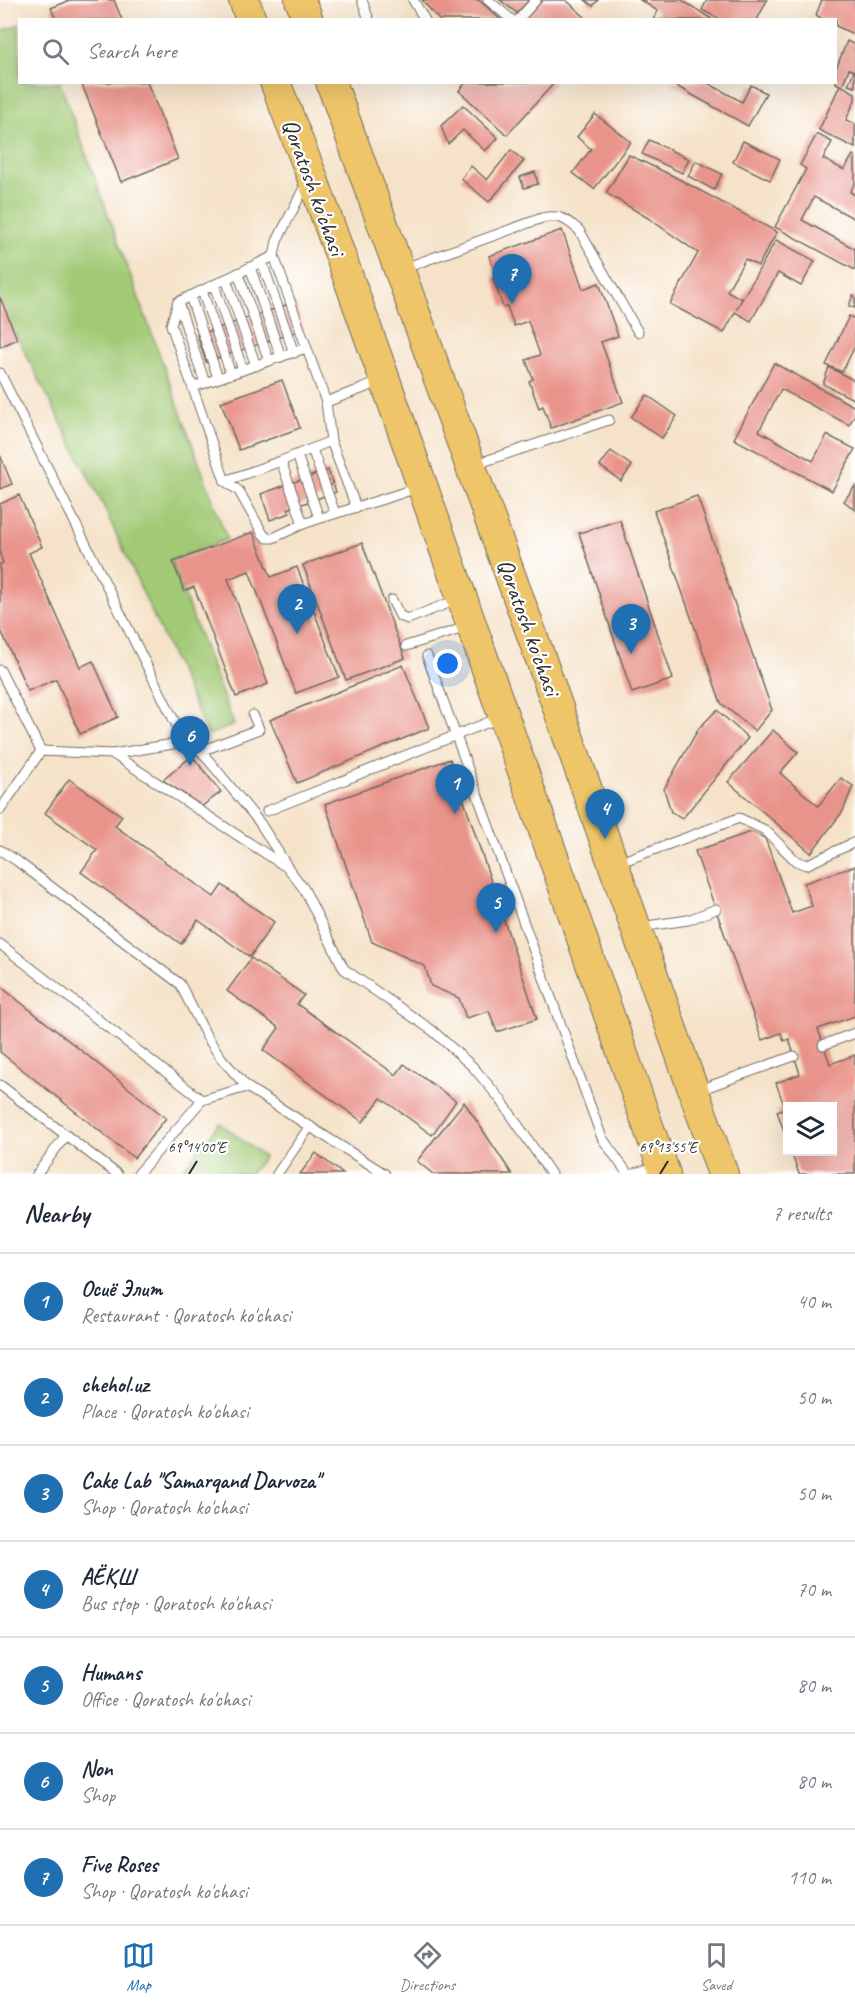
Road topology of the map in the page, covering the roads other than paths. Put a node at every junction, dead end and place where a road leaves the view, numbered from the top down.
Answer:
1 (244, 0) edge
2 (300, 0) edge
3 (362, 0) edge
4 (413, 0) edge
5 (488, 0) edge
6 (536, 0) edge
7 (250, 18) edge
8 (307, 18) edge
9 (368, 18) edge
10 (423, 18) edge
11 (510, 18) edge
12 (520, 18) edge
13 (276, 84) edge
14 (332, 84) edge
15 (311, 174) junction
16 (274, 256) junction
17 (262, 262) junction
18 (250, 267) junction
19 (400, 270) junction
20 (238, 273) junction
21 (226, 279) junction
22 (214, 285) junction
23 (202, 291) junction
24 (190, 296) junction
25 (178, 302) junction
26 (639, 332) dead end
27 (306, 348) junction
28 (294, 353) junction
29 (281, 357) junction
30 (269, 361) junction
31 (256, 366) junction
32 (243, 370) junction
33 (0, 373) edge
34 (231, 374) junction
35 (218, 378) junction
36 (385, 380) junction
37 (205, 383) junction
38 (193, 387) junction
39 (326, 402) junction
40 (609, 420) dead end
41 (332, 441) junction
42 (312, 449) junction
43 (297, 455) junction
44 (281, 461) junction
45 (471, 466) junction
46 (225, 482) junction
47 (421, 486) junction
48 (356, 507) junction
49 (335, 513) junction
50 (319, 518) junction
51 (303, 524) junction
52 (462, 598) junction
53 (392, 600) dead end
54 (471, 626) junction
55 (406, 646) dead end
56 (427, 656) dead end
57 (0, 670) edge
58 (253, 715) dead end
59 (504, 716) junction
60 (455, 734) junction
61 (185, 742) junction
62 (41, 751) junction
63 (201, 751) junction
64 (114, 754) junction
65 (0, 810) edge
66 (267, 811) dead end
67 (855, 842) edge
68 (0, 850) edge
69 (613, 865) junction
70 (288, 868) junction
71 (716, 909) dead end
72 (636, 928) junction
73 (0, 944) edge
74 (855, 1033) edge
75 (823, 1045) dead end
76 (794, 1056) dead end
77 (0, 1085) edge
78 (248, 1087) junction
79 (694, 1092) junction
80 (202, 1100) junction
81 (310, 1126) junction
82 (66, 1135) junction
83 (665, 1171) edge
84 (37, 1174) edge
85 (117, 1174) edge
86 (138, 1174) edge
87 (277, 1174) edge
88 (385, 1174) edge
89 (551, 1174) edge
90 (630, 1174) edge
91 (723, 1174) edge

1 - 7 main road
2 - 8 main road
3 - 9 lane
4 - 10 lane
5 - 11 lane
6 - 12 lane
13 - 15 main road, Qoratosh ko'chasi
14 - 19 main road, Qoratosh ko'chasi
15 - 16 lane
15 - 36 main road, Qoratosh ko'chasi
16 - 17 lane
16 - 27 lane
17 - 18 lane
17 - 28 lane
18 - 20 lane
18 - 29 lane
19 - 26 lane
19 - 45 main road, Qoratosh ko'chasi
20 - 21 lane
20 - 30 lane
21 - 22 lane
21 - 31 lane
22 - 23 lane
22 - 32 lane
23 - 24 lane
23 - 34 lane
24 - 25 lane
24 - 35 lane
25 - 37 lane
25 - 38 lane
27 - 28 lane
27 - 39 lane
28 - 29 lane
29 - 30 lane
30 - 31 lane
31 - 32 lane
32 - 34 lane
33 - 61 lane
34 - 35 lane
35 - 37 lane
36 - 39 lane
36 - 47 main road, Qoratosh ko'chasi
37 - 38 lane
38 - 46 lane
39 - 41 lane
40 - 45 lane
41 - 42 lane
41 - 48 lane
42 - 43 lane
42 - 49 lane
43 - 44 lane
43 - 50 lane
44 - 46 lane
44 - 51 lane
45 - 69 main road, Qoratosh ko'chasi
46 - 51 lane
47 - 48 lane
47 - 52 main road, Qoratosh ko'chasi
48 - 49 lane
49 - 50 lane
50 - 51 lane
52 - 53 lane
52 - 54 main road, Qoratosh ko'chasi
54 - 55 lane
54 - 59 main road, Qoratosh ko'chasi
56 - 60 lane
57 - 62 lane
58 - 63 lane
59 - 60 lane
59 - 83 main road, Qoratosh ko'chasi
60 - 66 lane
60 - 90 lane
61 - 63 lane
61 - 64 lane
62 - 64 lane
62 - 65 lane
63 - 70 lane
64 - 70 lane
67 - 69 lane
68 - 78 lane
69 - 72 main road, Qoratosh ko'chasi
70 - 89 lane
71 - 72 lane
72 - 79 main road, Qoratosh ko'chasi
73 - 80 lane
74 - 75 lane
76 - 79 lane
77 - 82 lane
78 - 80 lane
78 - 81 lane
79 - 91 main road, Qoratosh ko'chasi
80 - 86 lane
81 - 87 lane
81 - 88 lane
82 - 84 lane
82 - 85 lane
83 - 90 lane

